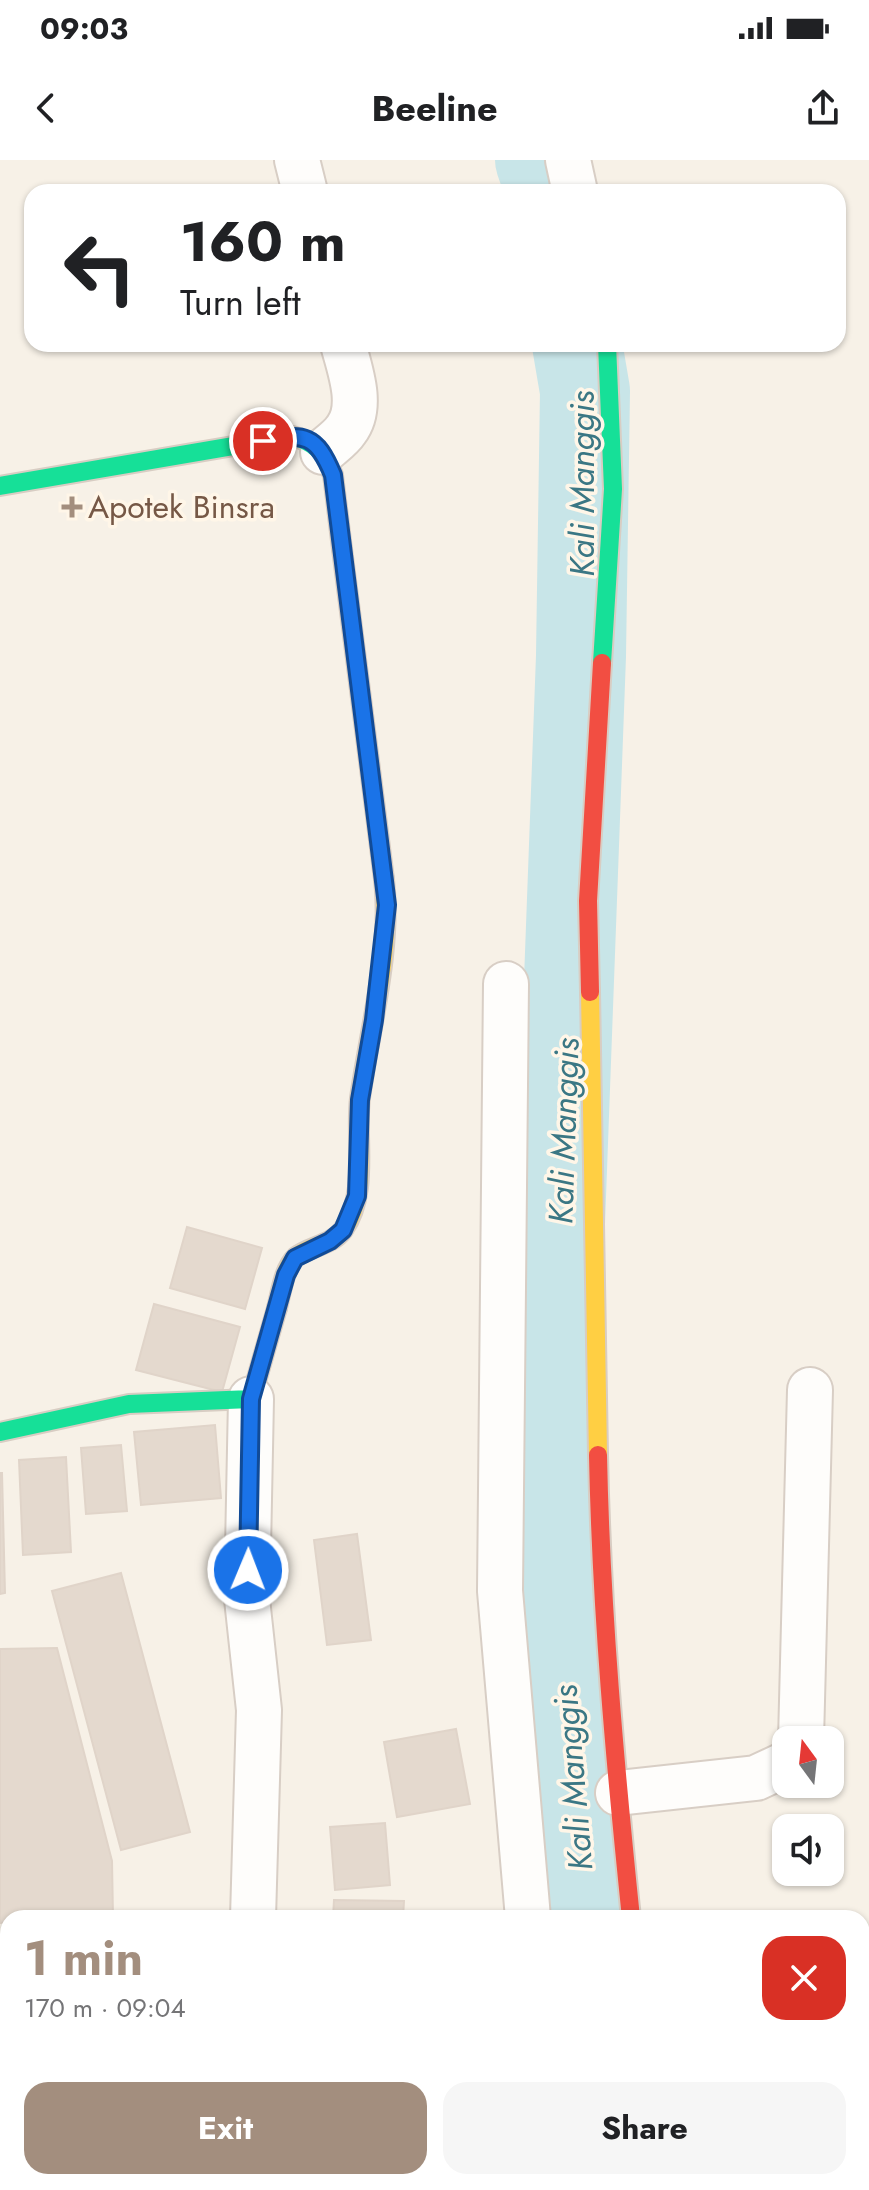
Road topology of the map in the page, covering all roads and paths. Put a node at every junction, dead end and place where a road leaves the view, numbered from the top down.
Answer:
1 (297, 160) edge
2 (568, 160) edge
3 (303, 184) edge
4 (573, 184) edge
5 (345, 352) edge
6 (607, 352) edge
7 (323, 452) junction
8 (0, 486) edge
9 (506, 984) dead end
10 (810, 1390) dead end
11 (251, 1399) junction
12 (0, 1432) edge
13 (801, 1726) edge
14 (772, 1771) edge
15 (618, 1793) junction
16 (253, 1910) edge
17 (527, 1910) edge
18 (630, 1910) edge

1 - 3 street
2 - 4 street
5 - 7 street
6 - 15 street
7 - 8 street
7 - 11 street
9 - 17 street
10 - 13 street
11 - 12 street
11 - 16 street
14 - 15 street
15 - 18 street

